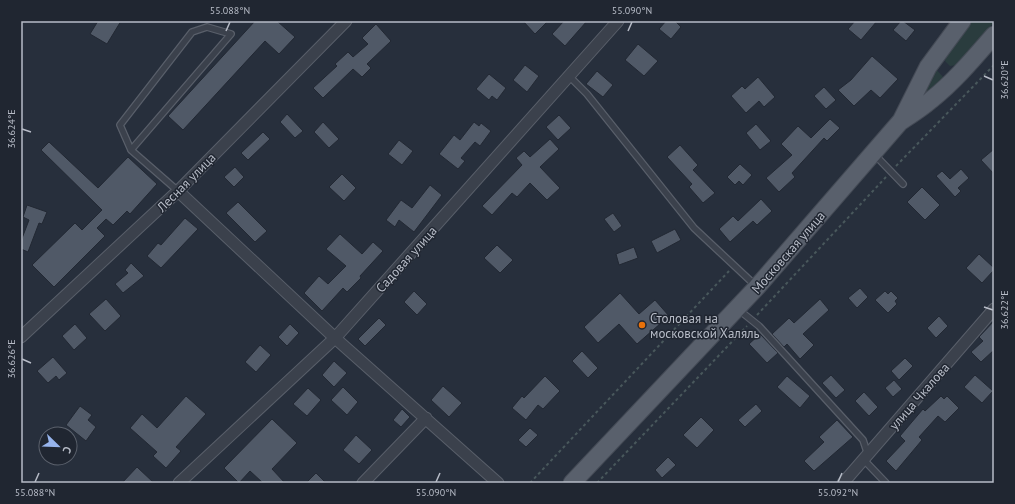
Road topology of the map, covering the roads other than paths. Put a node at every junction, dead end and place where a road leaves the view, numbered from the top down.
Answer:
1 (346, 21) edge
2 (618, 21) edge
3 (962, 21) edge
4 (994, 35) edge
5 (937, 54) junction
6 (964, 70) junction
7 (570, 77) junction
8 (900, 122) junction
9 (131, 150) junction
10 (873, 153) junction
11 (903, 184) dead end
12 (178, 191) junction
13 (757, 287) junction
14 (737, 308) junction
15 (994, 309) edge
16 (21, 338) edge
17 (335, 338) junction
18 (426, 418) junction
19 (866, 457) junction
20 (179, 483) edge
21 (363, 483) edge
22 (498, 483) edge
23 (572, 483) edge
24 (843, 483) edge
25 (886, 483) edge

1 - 12 street, Лесная улица
2 - 7 street, Садовая улица
3 - 5 main road, Московская улица
4 - 6 main road, Московская улица
5 - 6 main road
5 - 8 main road, Московская улица
6 - 8 main road, Московская улица
7 - 13 lane
7 - 17 street, Садовая улица
8 - 10 main road, Московская улица
9 - 9 lane
9 - 12 lane
10 - 11 lane
10 - 13 main road, Московская улица
12 - 16 street, Лесная улица
12 - 17 street
13 - 14 main road, Московская улица
14 - 19 lane
14 - 23 main road, Московская улица
15 - 19 street, улица Чкалова
17 - 18 street
17 - 20 street, Садовая улица
18 - 21 street
18 - 22 street
19 - 24 street, улица Чкалова
19 - 25 lane

